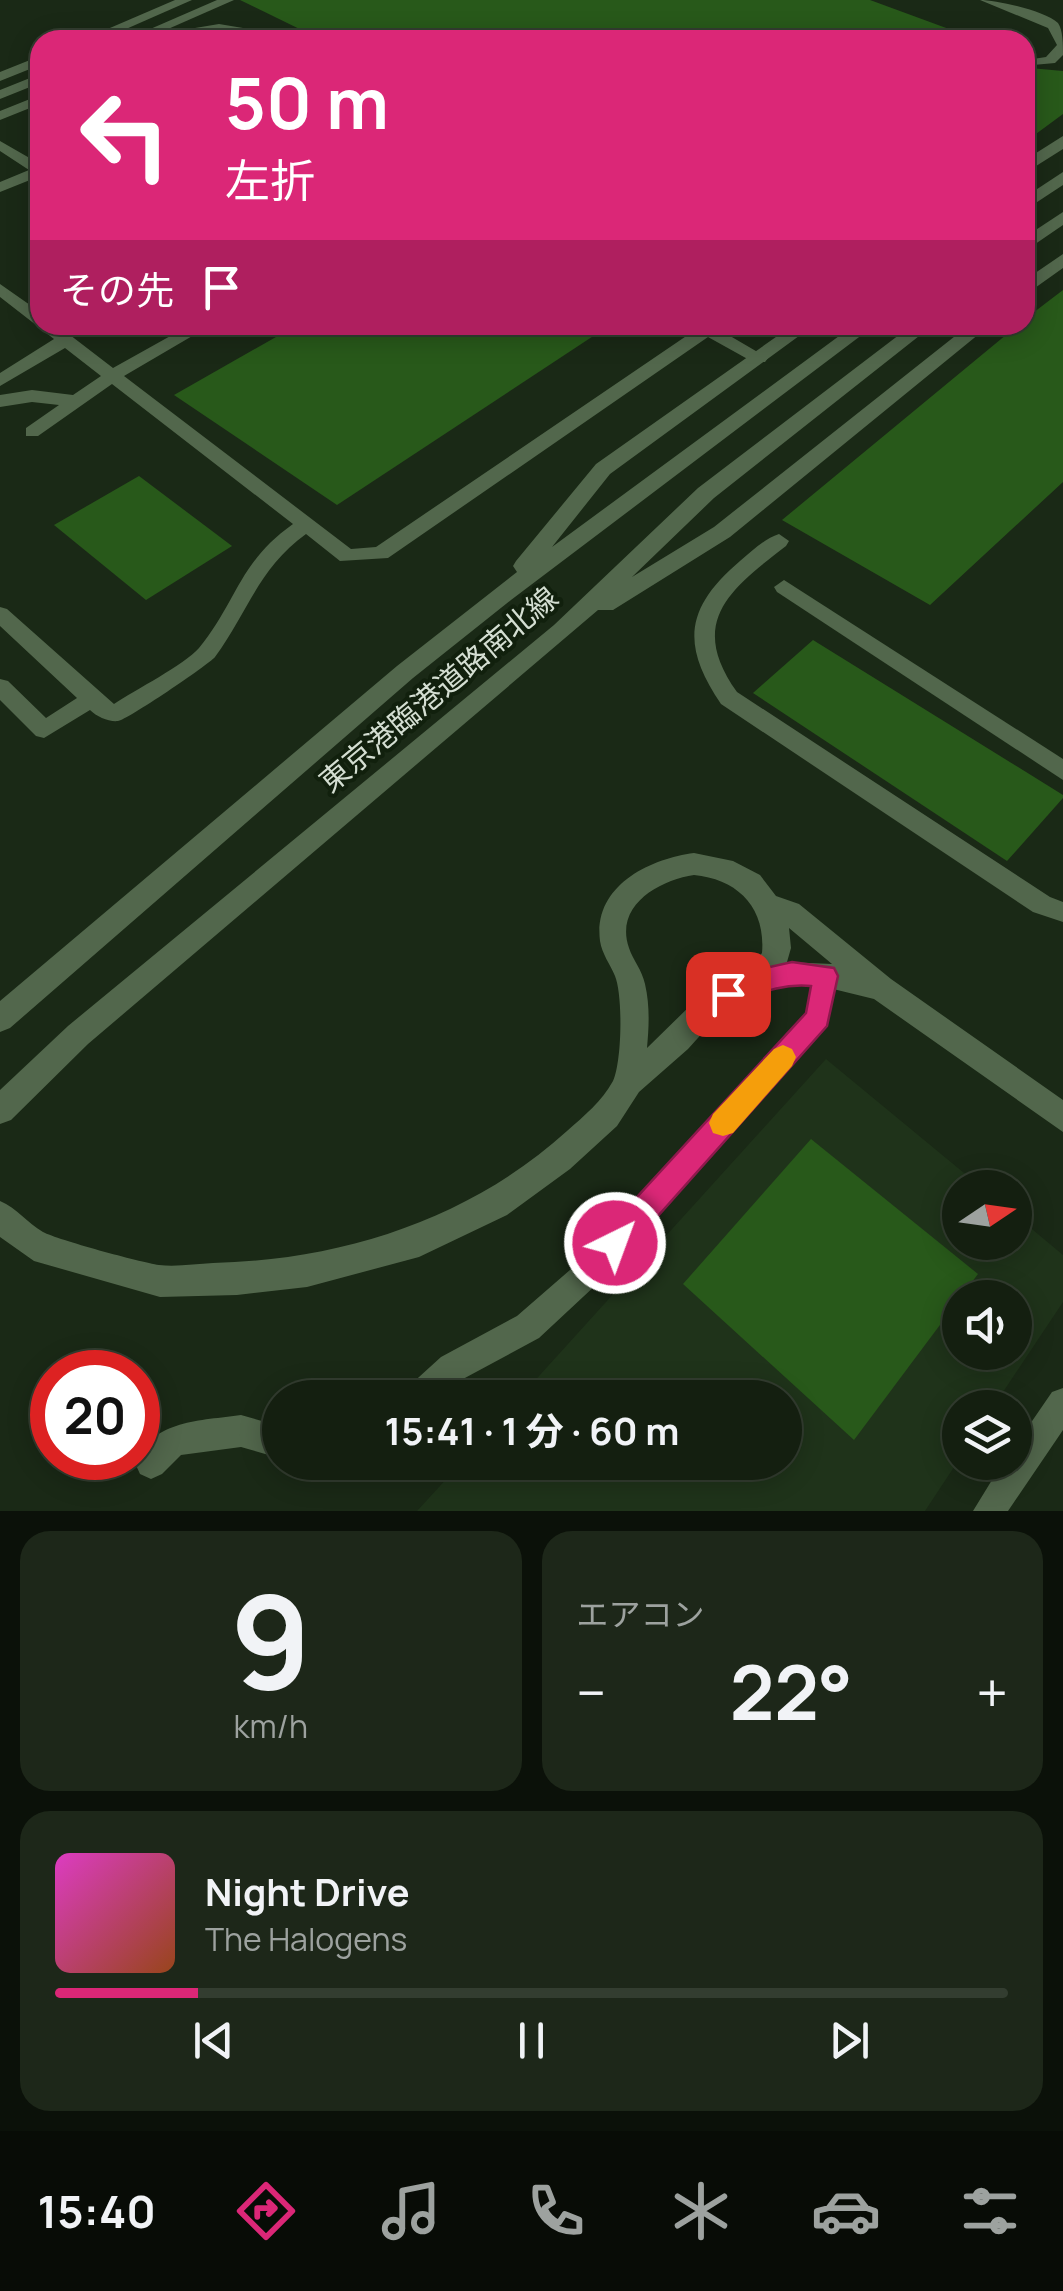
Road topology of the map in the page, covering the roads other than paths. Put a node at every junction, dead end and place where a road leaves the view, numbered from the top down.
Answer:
1 (186, 0) edge
2 (228, 0) edge
3 (986, 0) edge
4 (174, 22) junction
5 (113, 30) edge
6 (155, 30) edge
7 (190, 30) edge
8 (201, 30) edge
9 (242, 30) edge
10 (1063, 45) edge
11 (1038, 62) dead end
12 (30, 64) edge
13 (0, 76) edge
14 (30, 82) edge
15 (0, 95) edge
16 (30, 103) edge
17 (0, 116) edge
18 (1063, 141) edge
19 (0, 145) edge
20 (1035, 161) edge
21 (30, 164) edge
22 (30, 174) edge
23 (1063, 177) edge
24 (0, 187) edge
25 (1035, 198) edge
26 (1063, 217) edge
27 (1035, 238) edge
28 (1063, 259) edge
29 (1035, 282) edge
30 (0, 289) edge
31 (30, 312) edge
32 (59, 335) edge
33 (184, 335) edge
34 (692, 335) edge
35 (715, 335) edge
36 (791, 335) edge
37 (852, 335) edge
38 (911, 335) edge
39 (968, 335) edge
40 (65, 340) junction
41 (759, 358) junction
42 (4, 374) edge
43 (113, 375) junction
44 (76, 401) junction
45 (6, 409) edge
46 (32, 432) dead end
47 (305, 526) junction
48 (779, 541) dead end
49 (784, 587) dead end
50 (502, 594) junction
51 (0, 614) edge
52 (562, 631) junction
53 (0, 687) edge
54 (91, 699) junction
55 (1063, 771) edge
56 (769, 906) junction
57 (1063, 912) edge
58 (825, 976) junction
59 (756, 981) junction
60 (881, 988) junction
61 (0, 1020) edge
62 (629, 1082) junction
63 (0, 1110) edge
64 (1063, 1118) edge
65 (0, 1216) edge
66 (439, 1380) edge
67 (1063, 1403) edge
68 (262, 1437) edge
69 (160, 1454) edge
70 (988, 1511) edge

1 - 5 lane
2 - 4 lane
3 - 10 lane
4 - 6 lane
4 - 7 lane
8 - 9 lane
10 - 11 lane
12 - 13 lane
14 - 15 lane
16 - 17 lane
18 - 20 street
19 - 21 lane
22 - 24 lane
23 - 25 street
26 - 27 street
28 - 29 street
30 - 31 lane
32 - 40 lane
33 - 43 lane
34 - 47 lane
35 - 41 lane
36 - 41 street
37 - 50 street, 東京港臨港道路南北線
38 - 52 street, 東京港臨港道路南北線
39 - 52 street
40 - 42 lane
40 - 43 lane
41 - 50 street
43 - 44 lane
43 - 47 lane
44 - 45 lane
44 - 46 lane
47 - 54 lane
48 - 57 lane
49 - 55 lane
50 - 61 street, 東京港臨港道路南北線
51 - 54 lane
52 - 63 street, 東京港臨港道路南北線
53 - 54 lane
56 - 59 street
56 - 60 street
56 - 62 street
58 - 59 street
58 - 60 street
58 - 66 lane
59 - 62 street
60 - 64 street
62 - 65 street
67 - 70 lane
68 - 69 lane

